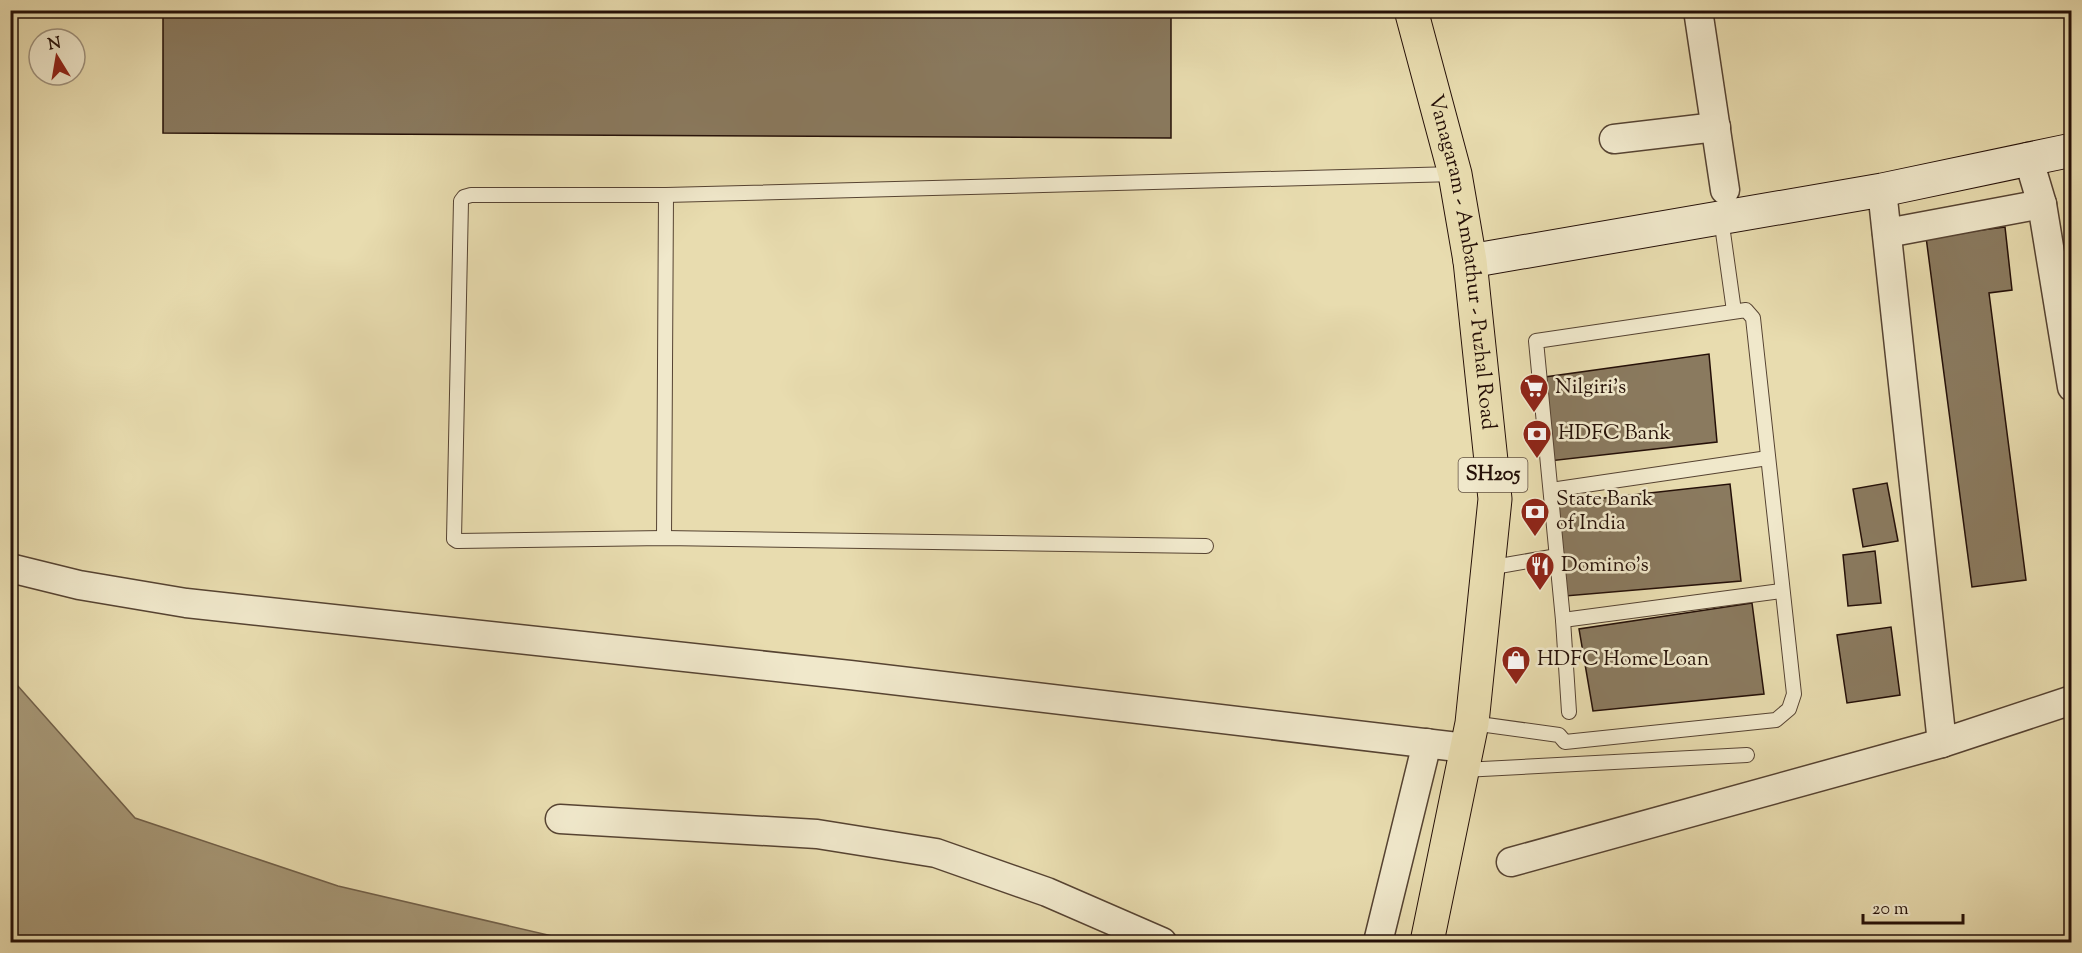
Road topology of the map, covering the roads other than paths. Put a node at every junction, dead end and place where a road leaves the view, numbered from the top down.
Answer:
1 (1411, 10) edge
2 (1698, 10) edge
3 (1716, 127) junction
4 (1614, 139) dead end
5 (2072, 150) edge
6 (2028, 157) junction
7 (1455, 174) junction
8 (1882, 190) junction
9 (666, 195) junction
10 (1723, 204) junction
11 (2042, 204) junction
12 (1887, 233) junction
13 (1470, 261) junction
14 (1734, 311) junction
15 (2072, 387) edge
16 (1768, 458) junction
17 (1551, 490) junction
18 (664, 538) junction
19 (1206, 546) dead end
20 (1557, 556) junction
21 (10, 568) edge
22 (1488, 568) junction
23 (1781, 591) junction
24 (1563, 620) junction
25 (2072, 700) edge
26 (1569, 712) dead end
27 (1427, 743) junction
28 (1942, 743) junction
29 (1466, 747) junction
30 (1747, 755) dead end
31 (560, 819) dead end
32 (1511, 862) dead end
33 (1162, 942) edge
34 (1378, 942) edge
35 (1427, 942) edge

1 - 7 main road, Vanagaram - Ambathur - Puzhal Road / SH205
2 - 3 street
3 - 4 street
3 - 10 street
5 - 6 street
6 - 8 street
6 - 11 street
7 - 9 lane
7 - 13 main road, Vanagaram - Ambathur - Puzhal Road / SH205
8 - 10 street
8 - 12 street
9 - 18 lane
9 - 18 lane
10 - 13 street
10 - 14 lane
11 - 12 street
11 - 15 street
12 - 28 street
13 - 22 main road, Vanagaram - Ambathur - Puzhal Road / SH205
14 - 16 lane
14 - 17 lane
16 - 17 lane
16 - 23 lane
17 - 20 lane
18 - 19 lane
20 - 22 lane
20 - 24 lane
21 - 27 street
22 - 29 main road, Vanagaram - Ambathur - Puzhal Road / SH205
23 - 24 lane
23 - 29 lane
24 - 26 lane
25 - 28 street
27 - 29 street
27 - 34 street
28 - 32 street
29 - 30 lane
29 - 35 main road, Vanagaram - Ambathur - Puzhal Road / SH205
31 - 33 street

